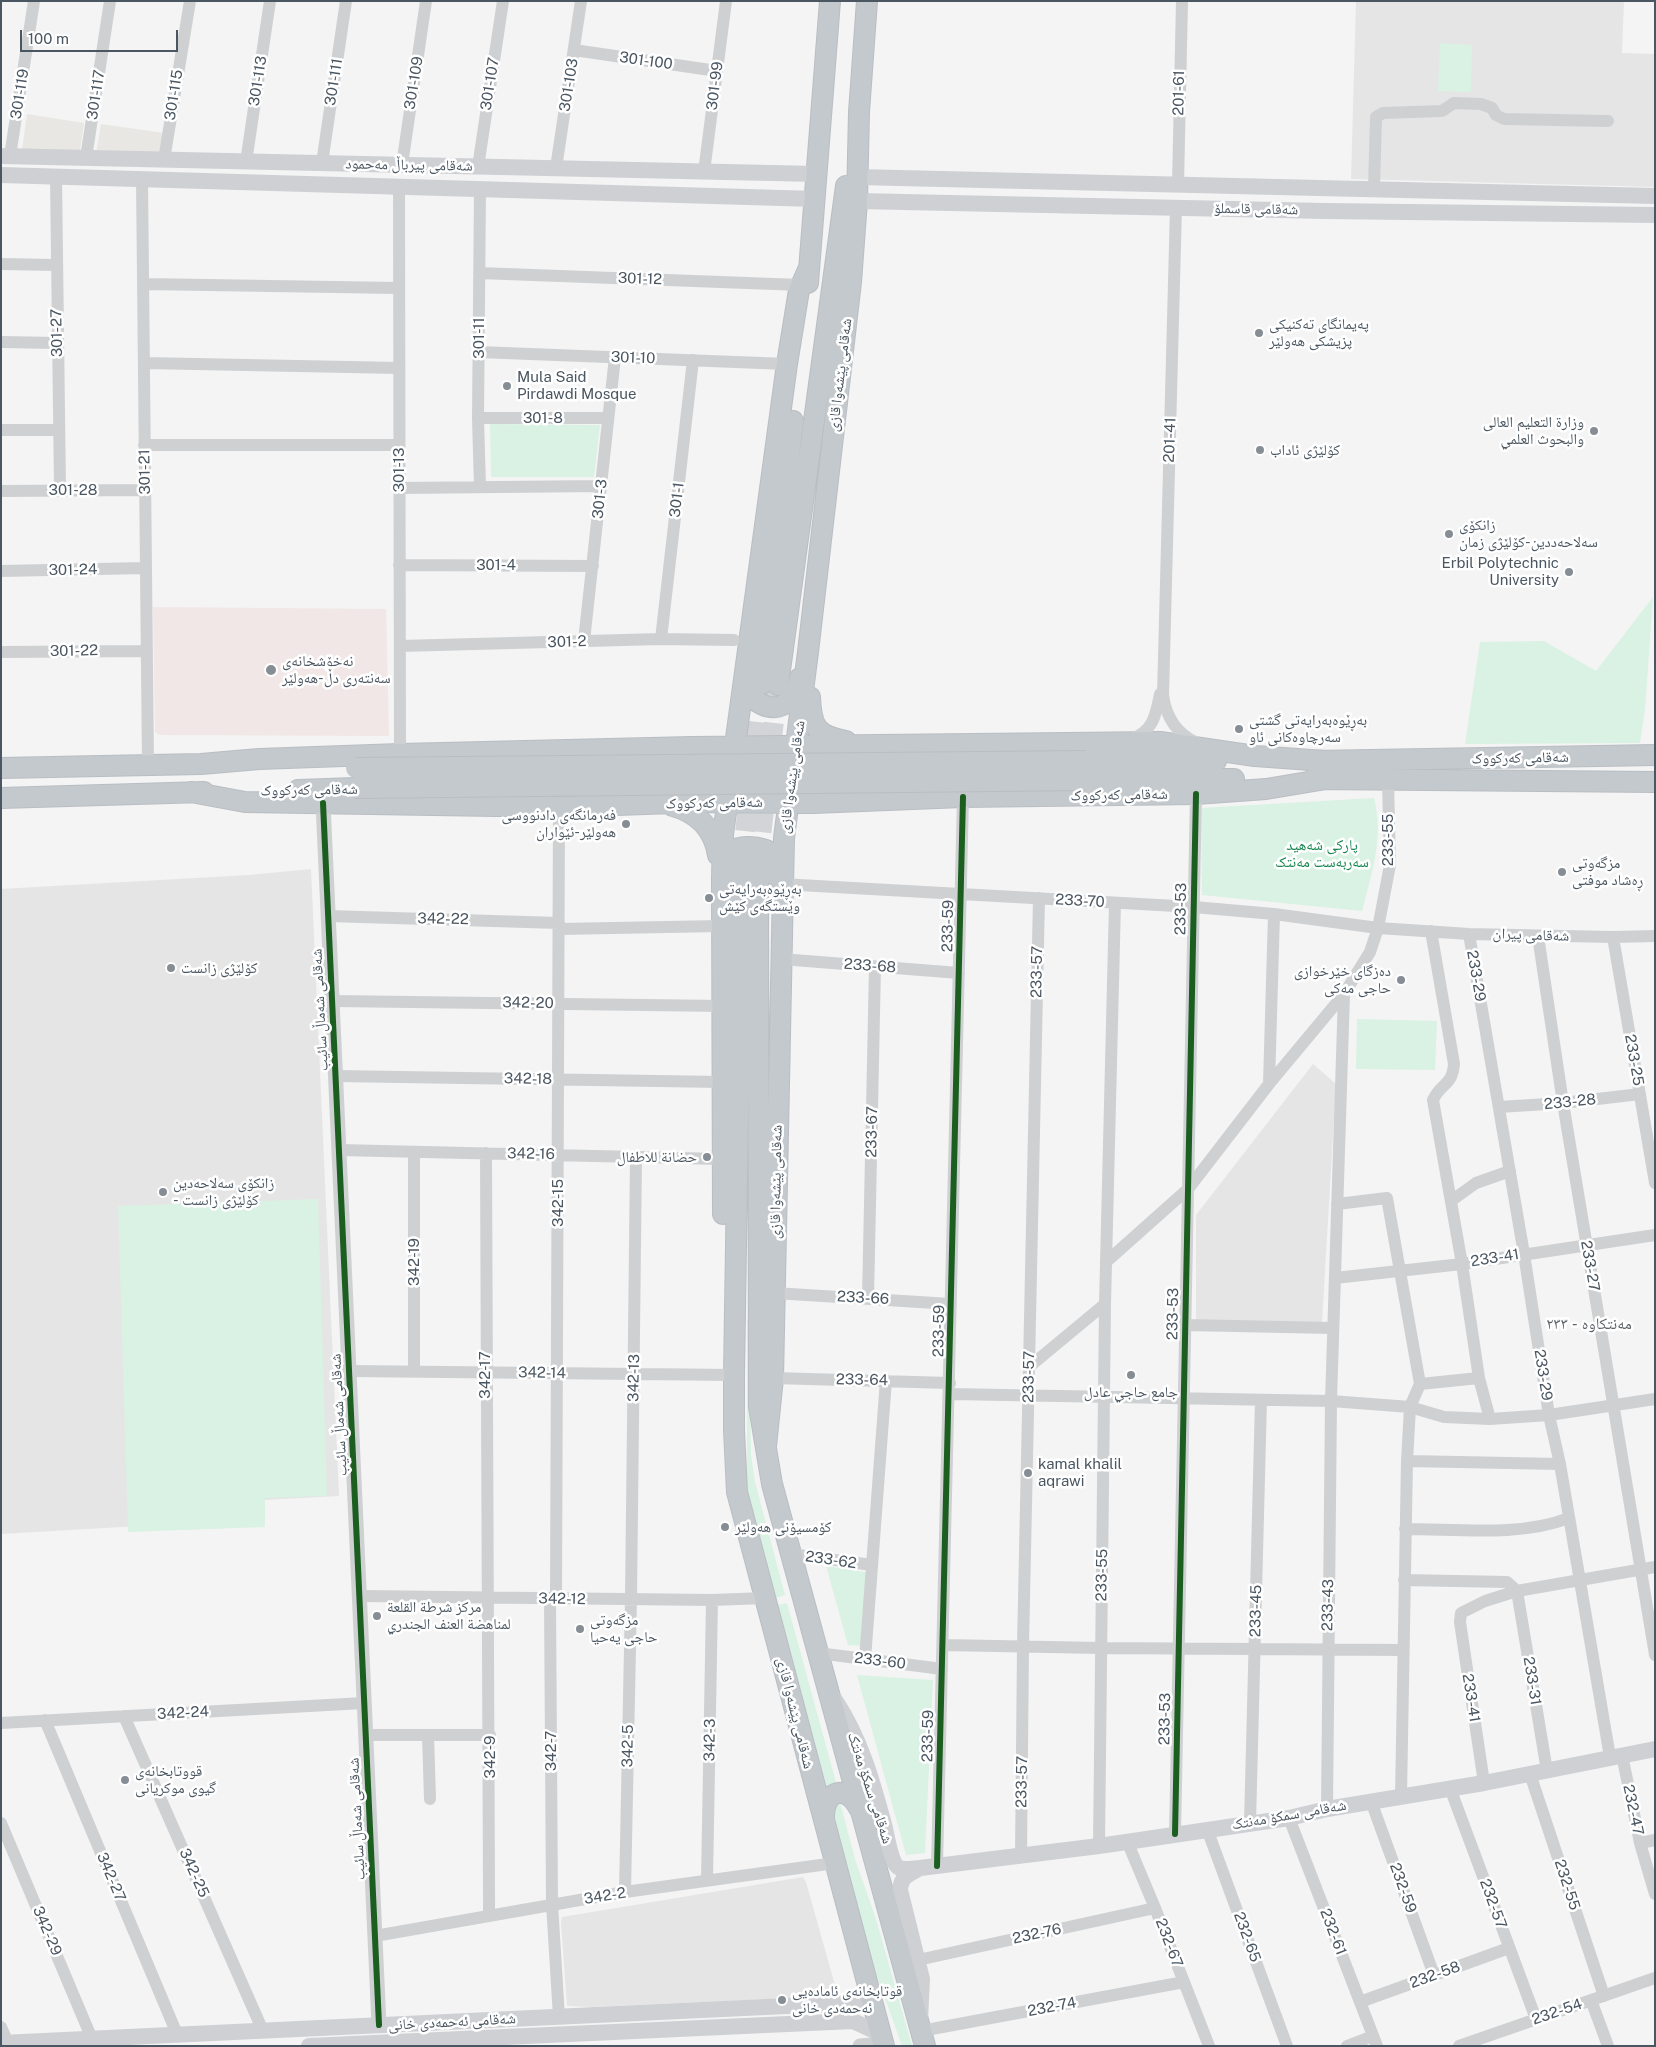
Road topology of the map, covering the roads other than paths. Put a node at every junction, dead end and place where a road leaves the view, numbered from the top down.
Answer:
1 (34, 1) edge
2 (110, 1) edge
3 (190, 1) edge
4 (270, 1) edge
5 (346, 1) edge
6 (426, 1) edge
7 (503, 1) edge
8 (581, 1) edge
9 (726, 1) edge
10 (830, 1) edge
11 (867, 1) edge
12 (1182, 1) edge
13 (574, 50) junction
14 (717, 71) junction
15 (859, 112) junction
16 (1608, 122) dead end
17 (6, 156) edge
18 (86, 158) junction
19 (164, 160) junction
20 (246, 162) junction
21 (322, 163) junction
22 (402, 165) junction
23 (478, 167) junction
24 (556, 168) junction
25 (704, 172) junction
26 (762, 173) junction
27 (817, 174) junction
28 (1, 175) edge
29 (56, 176) junction
30 (857, 177) junction
31 (142, 179) junction
32 (960, 180) junction
33 (1178, 185) junction
34 (399, 186) junction
35 (1326, 188) junction
36 (480, 189) junction
37 (1374, 189) junction
38 (1655, 196) edge
39 (761, 197) junction
40 (815, 199) junction
41 (857, 201) junction
42 (960, 203) junction
43 (1176, 207) junction
44 (1324, 211) junction
45 (1655, 215) edge
46 (1, 264) edge
47 (56, 264) junction
48 (479, 273) junction
49 (805, 277) junction
50 (143, 284) junction
51 (398, 288) junction
52 (1, 342) edge
53 (57, 343) junction
54 (478, 352) junction
55 (615, 357) junction
56 (693, 360) junction
57 (144, 363) junction
58 (787, 364) junction
59 (399, 368) junction
60 (478, 418) junction
61 (607, 418) junction
62 (1, 430) edge
63 (59, 430) junction
64 (144, 445) junction
65 (399, 445) junction
66 (601, 486) junction
67 (480, 487) junction
68 (399, 488) junction
69 (60, 490) junction
70 (145, 490) junction
71 (1, 491) edge
72 (399, 565) junction
73 (593, 566) junction
74 (146, 568) junction
75 (1, 571) edge
76 (661, 639) junction
77 (742, 640) junction
78 (584, 641) junction
79 (400, 646) junction
80 (147, 651) junction
81 (1, 652) edge
82 (808, 652) junction
83 (1163, 672) junction
84 (761, 682) junction
85 (1114, 743) junction
86 (866, 744) junction
87 (900, 746) junction
88 (692, 747) junction
89 (635, 748) junction
90 (738, 750) junction
91 (790, 752) junction
92 (1223, 752) junction
93 (400, 754) junction
94 (1655, 755) edge
95 (201, 764) junction
96 (148, 765) junction
97 (1, 768) edge
98 (1086, 770) junction
99 (1326, 770) junction
100 (762, 774) junction
101 (1388, 781) junction
102 (1655, 782) edge
103 (191, 792) junction
104 (1196, 794) junction
105 (963, 797) junction
106 (1, 798) edge
107 (733, 798) junction
108 (785, 800) junction
109 (876, 800) junction
110 (323, 803) junction
111 (813, 803) junction
112 (664, 804) junction
113 (639, 805) junction
114 (559, 807) junction
115 (784, 838) junction
116 (781, 884) junction
117 (722, 888) junction
118 (961, 894) junction
119 (1039, 898) junction
120 (1115, 903) junction
121 (1194, 907) junction
122 (1274, 914) junction
123 (328, 916) junction
124 (559, 926) junction
125 (721, 926) junction
126 (1378, 928) junction
127 (1430, 931) junction
128 (1469, 934) junction
129 (1538, 936) junction
130 (1655, 936) edge
131 (1613, 938) junction
132 (781, 954) junction
133 (875, 966) junction
134 (959, 973) junction
135 (1344, 994) junction
136 (332, 1001) junction
137 (558, 1004) junction
138 (723, 1006) junction
139 (336, 1076) junction
140 (558, 1080) junction
141 (721, 1082) junction
142 (1269, 1084) junction
143 (1640, 1094) junction
144 (1563, 1104) junction
145 (1499, 1107) junction
146 (339, 1150) junction
147 (414, 1152) junction
148 (486, 1153) junction
149 (558, 1155) junction
150 (636, 1157) junction
151 (722, 1159) junction
152 (1510, 1171) junction
153 (1655, 1183) edge
154 (1188, 1189) junction
155 (1451, 1202) junction
156 (1338, 1204) junction
157 (1655, 1234) edge
158 (1586, 1245) junction
159 (1524, 1254) junction
160 (1106, 1262) junction
161 (1462, 1264) junction
162 (1400, 1271) junction
163 (1335, 1278) junction
164 (774, 1293) junction
165 (868, 1298) junction
166 (951, 1304) junction
167 (1105, 1304) junction
168 (1185, 1325) junction
169 (1333, 1328) junction
170 (1029, 1367) junction
171 (349, 1371) junction
172 (414, 1371) junction
173 (485, 1372) junction
174 (557, 1373) junction
175 (634, 1374) junction
176 (734, 1375) junction
177 (773, 1378) junction
178 (1479, 1378) junction
179 (886, 1380) junction
180 (1420, 1384) junction
181 (950, 1388) junction
182 (1029, 1395) junction
183 (1104, 1398) junction
184 (1184, 1398) junction
185 (1655, 1399) edge
186 (1261, 1400) junction
187 (1331, 1401) junction
188 (1614, 1405) junction
189 (1410, 1406) junction
190 (1549, 1415) junction
191 (1490, 1419) junction
192 (766, 1446) junction
193 (1407, 1461) junction
194 (1560, 1464) junction
195 (1569, 1518) junction
196 (1405, 1529) junction
197 (791, 1554) junction
198 (872, 1565) junction
199 (1655, 1567) edge
200 (1640, 1569) junction
201 (1404, 1580) junction
202 (1580, 1581) junction
203 (1517, 1591) junction
204 (360, 1596) junction
205 (487, 1598) junction
206 (553, 1598) junction
207 (765, 1598) junction
208 (631, 1599) junction
209 (712, 1600) junction
210 (943, 1645) junction
211 (1023, 1646) junction
212 (1101, 1648) junction
213 (1178, 1648) junction
214 (1255, 1648) junction
215 (1327, 1649) junction
216 (1402, 1650) junction
217 (818, 1653) junction
218 (1655, 1655) edge
219 (865, 1659) junction
220 (942, 1668) junction
221 (828, 1690) junction
222 (364, 1703) junction
223 (124, 1716) junction
224 (45, 1720) junction
225 (1, 1723) edge
226 (366, 1735) junction
227 (428, 1735) junction
228 (490, 1735) junction
229 (1655, 1749) edge
230 (1616, 1756) junction
231 (1547, 1771) junction
232 (1530, 1774) junction
233 (1484, 1783) junction
234 (1450, 1788) junction
235 (1401, 1796) junction
236 (430, 1799) dead end
237 (1371, 1801) junction
238 (859, 1808) junction
239 (1327, 1809) junction
240 (1289, 1818) junction
241 (824, 1820) junction
242 (1, 1823) edge
243 (1250, 1823) junction
244 (1207, 1829) junction
245 (1175, 1834) junction
246 (1655, 1840) edge
247 (1127, 1841) junction
248 (1640, 1843) junction
249 (1099, 1846) junction
250 (1021, 1856) junction
251 (835, 1863) junction
252 (937, 1866) junction
253 (920, 1868) junction
254 (708, 1880) junction
255 (625, 1892) junction
256 (1655, 1894) edge
257 (552, 1904) junction
258 (1156, 1908) junction
259 (490, 1916) junction
260 (375, 1936) junction
261 (1509, 1948) junction
262 (918, 1960) junction
263 (1434, 1975) junction
264 (1655, 1978) edge
265 (1184, 1982) junction
266 (1597, 1998) junction
267 (872, 2002) junction
268 (1360, 2002) junction
269 (559, 2017) junction
270 (1536, 2020) junction
271 (379, 2025) junction
272 (1, 2027) edge
273 (263, 2031) junction
274 (177, 2034) junction
275 (922, 2035) edge
276 (92, 2039) junction
277 (588, 2040) edge
278 (513, 2041) edge
279 (883, 2041) edge
280 (1375, 2041) edge
281 (4, 2043) edge
282 (434, 2043) edge
283 (355, 2045) edge
284 (309, 2046) edge
285 (860, 2046) edge
286 (1209, 2046) edge
287 (1287, 2046) edge
288 (1346, 2046) edge
289 (1459, 2046) edge
290 (1608, 2046) edge

1 - 17 street, 301-119
2 - 18 street, 301-117
3 - 19 street, 301-115
4 - 20 street, 301-113
5 - 21 street, 301-111
6 - 22 street, 301-109
7 - 23 street, 301-107
8 - 13 street, 301-103
9 - 14 street, 301-99
10 - 27 highway, شەقامی پێشەوا قازی
11 - 15 highway, شەقامی پێشەوا قازی
12 - 33 street, 201-61
13 - 14 street, 301-100
13 - 24 street, 301-103
14 - 25 street, 301-99
15 - 30 highway, شەقامی پێشەوا قازی
15 - 84 highway, شەقامی پێشەوا قازی
16 - 37 street
17 - 18 main road, شەقامی پیرباڵ مەحمود
18 - 19 main road, شەقامی پیرباڵ مەحمود
19 - 20 main road, شەقامی پیرباڵ مەحمود
20 - 21 main road, شەقامی پیرباڵ مەحمود
21 - 22 main road, شەقامی پیرباڵ مەحمود
22 - 23 main road, شەقامی پیرباڵ مەحمود
23 - 24 main road, شەقامی پیرباڵ مەحمود
24 - 25 main road, شەقامی پیرباڵ مەحمود
25 - 26 main road, شەقامی پیرباڵ مەحمود
26 - 27 main road, شەقامی پیرباڵ مەحمود
26 - 39 main road
27 - 40 highway, شەقامی پێشەوا قازی
28 - 29 main road, شەقامی پیرباڵ مەحمود
29 - 31 main road, شەقامی پیرباڵ مەحمود
29 - 47 street, 301-27
30 - 32 main road, شەقامی قاسملۆ
30 - 41 highway, شەقامی پێشەوا قازی
31 - 34 main road, شەقامی پیرباڵ مەحمود
31 - 50 street, 301-21
32 - 33 main road, شەقامی قاسملۆ
32 - 42 main road
33 - 35 main road, شەقامی قاسملۆ
34 - 36 main road, شەقامی پیرباڵ مەحمود
34 - 51 street, 301-13
35 - 37 main road, شەقامی قاسملۆ
35 - 44 main road
36 - 39 main road, شەقامی پیرباڵ مەحمود
36 - 48 street, 301-11
37 - 38 main road, شەقامی قاسملۆ
39 - 40 main road, شەقامی پیرباڵ مەحمود
40 - 49 highway, شەقامی پێشەوا قازی
41 - 42 main road, شەقامی قاسملۆ
41 - 82 highway, شەقامی پێشەوا قازی
42 - 43 main road, شەقامی قاسملۆ
43 - 44 main road, شەقامی قاسملۆ
43 - 83 street, 201-41
44 - 45 main road, شەقامی قاسملۆ
46 - 47 street
47 - 53 street, 301-27
48 - 49 street, 301-12
48 - 54 street, 301-11
49 - 58 highway, شەقامی پێشەوا قازی
49 - 84 highway, شەقامی پێشەوا قازی
50 - 51 street
50 - 57 street, 301-21
51 - 59 street, 301-13
52 - 53 street
53 - 63 street, 301-27
54 - 55 street, 301-10
54 - 60 street, 301-11
55 - 56 street, 301-10
55 - 61 street, 301-3
56 - 58 street, 301-10
56 - 76 street, 301-1
57 - 59 street
57 - 64 street, 301-21
58 - 77 highway, شەقامی پێشەوا قازی
59 - 65 street, 301-13
60 - 61 street, 301-8
60 - 67 street, 301-11
61 - 66 street, 301-3
62 - 63 street
63 - 69 street, 301-27
64 - 65 street
64 - 70 street, 301-21
65 - 68 street, 301-13
66 - 67 street
66 - 73 street, 301-3
67 - 68 street
68 - 72 street, 301-13
69 - 70 street, 301-28
69 - 71 street, 301-28
70 - 74 street, 301-21
72 - 73 street, 301-4
72 - 79 street, 301-13
73 - 78 street, 301-3
74 - 75 street, 301-24
74 - 80 street, 301-21
76 - 77 street, 301-2
76 - 78 street, 301-2
77 - 82 highway
77 - 84 highway, شەقامی پێشەوا قازی
78 - 79 street, 301-2
79 - 93 street, 301-13
80 - 81 street, 301-22
80 - 96 street, 301-21
82 - 86 highway
82 - 91 highway, شەقامی پێشەوا قازی
83 - 85 street, 201-41
83 - 92 street, 201-41
84 - 88 highway
84 - 90 highway, شەقامی پێشەوا قازی
85 - 87 highway, شەقامی کەرکووک
85 - 92 highway, شەقامی کەرکووک
86 - 87 highway, شەقامی کەرکووک
86 - 91 highway, شەقامی کەرکووک
87 - 109 highway
88 - 89 highway, شەقامی کەرکووک
88 - 90 highway, شەقامی کەرکووک
89 - 93 highway, شەقامی کەرکووک
89 - 113 highway
90 - 91 highway
90 - 100 highway
90 - 107 highway, شەقامی پێشەوا قازی
91 - 100 highway
91 - 108 highway, شەقامی پێشەوا قازی
92 - 99 highway, شەقامی کەرکووک
93 - 95 highway, شەقامی کەرکووک
94 - 99 highway, شەقامی کەرکووک
95 - 96 highway, شەقامی کەرکووک
95 - 98 highway, شەقامی کەرکووک, bridge
96 - 97 highway, شەقامی کەرکووک
98 - 99 highway, شەقامی کەرکووک
98 - 103 highway, شەقامی کەرکووک, bridge
99 - 101 highway, شەقامی کەرکووک
99 - 104 highway, شەقامی کەرکووک
100 - 107 highway
100 - 108 highway
101 - 102 highway, شەقامی کەرکووک
101 - 126 street, 233-55
103 - 106 highway, شەقامی کەرکووک
103 - 110 highway, شەقامی کەرکووک
104 - 105 highway, شەقامی کەرکووک
104 - 121 street, 233-53
105 - 109 highway, شەقامی کەرکووک
105 - 118 street, 233-59
107 - 108 highway, شەقامی کەرکووک
107 - 112 highway, شەقامی کەرکووک
107 - 117 highway, شەقامی پێشەوا قازی
108 - 111 highway
108 - 115 highway
109 - 111 highway, شەقامی کەرکووک
110 - 114 highway, شەقامی کەرکووک
110 - 123 street, شەقامی شەماڵ سائیب
111 - 115 highway
112 - 113 highway, شەقامی کەرکووک
112 - 117 highway
113 - 114 highway, شەقامی کەرکووک
114 - 124 street, 342-15
115 - 116 highway, شەقامی پێشەوا قازی
116 - 118 street, 233-70
116 - 132 highway, شەقامی پێشەوا قازی
117 - 125 highway, شەقامی پێشەوا قازی
117 - 132 highway
118 - 119 street, 233-70
118 - 134 street, 233-59
119 - 120 street, 233-70
119 - 170 street, 233-57
120 - 121 street, 233-70
120 - 160 street, 233-55
121 - 122 street, 233-70
121 - 154 street, 233-53
122 - 126 street, 233-70
122 - 142 street
123 - 124 street, 342-22
123 - 136 street, شەقامی شەماڵ سائیب
124 - 125 street, 342-22
124 - 137 street, 342-15
125 - 138 highway, شەقامی پێشەوا قازی
126 - 127 street, شەقامی پیران
126 - 135 street, 233-55
127 - 128 street, شەقامی پیران
127 - 155 street
128 - 129 street, شەقامی پیران
128 - 145 street, 233-29
129 - 131 street, شەقامی پیران
129 - 144 street, 233-27
130 - 131 street, شەقامی پیران
131 - 143 street, 233-25
132 - 133 street, 233-68
132 - 164 highway, شەقامی پێشەوا قازی
133 - 134 street, 233-68
133 - 165 street, 233-67
134 - 166 street, 233-59
135 - 142 street, 233-55
135 - 156 street, 233-43
136 - 137 street, 342-20
136 - 139 street, شەقامی شەماڵ سائیب
137 - 138 street, 342-20
137 - 140 street, 342-15
138 - 141 highway, شەقامی پێشەوا قازی
139 - 140 street, 342-18
139 - 146 street, شەقامی شەماڵ سائیب
140 - 141 street, 342-18
140 - 149 street, 342-15
141 - 151 highway, شەقامی پێشەوا قازی
142 - 154 street, 233-55
143 - 144 street, 233-28
143 - 153 street, 233-25
144 - 145 street, 233-28
144 - 158 street, 233-27
145 - 152 street, 233-29
146 - 147 street, 342-16
146 - 171 street, شەقامی شەماڵ سائیب
147 - 148 street, 342-16
147 - 172 street, 342-19
148 - 149 street, 342-16
148 - 173 street, 342-17
149 - 150 street, 342-16
149 - 174 street, 342-15
150 - 151 street, 342-16
150 - 175 street, 342-13
151 - 176 highway, شەقامی پێشەوا قازی
152 - 155 street
152 - 159 street, 233-29
154 - 160 street, 233-55
154 - 168 street, 233-53
155 - 161 street
156 - 162 street
156 - 163 street, 233-43
157 - 158 street, 233-41
158 - 159 street, 233-41
158 - 188 street, 233-27
159 - 161 street, 233-41
159 - 190 street, 233-29
160 - 167 street, 233-55
161 - 162 street, 233-41
161 - 178 street
162 - 163 street, 233-41
162 - 180 street
163 - 169 street, 233-43
164 - 165 street, 233-66
164 - 177 highway, شەقامی پێشەوا قازی
165 - 166 street, 233-66
166 - 181 street, 233-59
167 - 170 street
167 - 183 street, 233-55
168 - 169 street
168 - 184 street, 233-53
169 - 187 street, 233-43
170 - 182 street, 233-57
171 - 172 street, 342-14
171 - 204 street, شەقامی شەماڵ سائیب
172 - 173 street, 342-14
173 - 174 street, 342-14
173 - 205 street, 342-17
174 - 175 street, 342-14
174 - 206 street, 342-15
175 - 176 street, 342-14
175 - 208 street, 342-13
176 - 192 highway, شەقامی پێشەوا قازی
176 - 207 highway, شەقامی پێشەوا قازی
177 - 179 street, 233-64
177 - 192 highway, شەقامی پێشەوا قازی
178 - 180 street
178 - 191 street
179 - 181 street, 233-64
179 - 198 street
180 - 189 street
181 - 182 street, 233-64
181 - 210 street, 233-59
182 - 183 street, 233-64
182 - 211 street, 233-57
183 - 184 street, 233-64
183 - 212 street, 233-55
184 - 186 street, 233-64
184 - 213 street, 233-53
185 - 188 street, 233-64
186 - 187 street, 233-64
186 - 214 street, 233-45
187 - 189 street, 233-64
187 - 215 street, 233-43
188 - 190 street, 233-64
188 - 200 street, 233-27
189 - 191 street, 233-64
189 - 193 street
190 - 191 street, 233-64
190 - 194 street, 233-29
192 - 197 highway, شەقامی پێشەوا قازی
193 - 194 street
193 - 196 street
194 - 195 street, 233-29
195 - 196 street
195 - 202 street, 233-29
196 - 201 street
197 - 198 street, 233-62
197 - 217 highway, شەقامی پێشەوا قازی
198 - 219 street
199 - 200 street
200 - 202 street
200 - 218 street, 233-27
201 - 203 street
201 - 216 street
202 - 203 street
202 - 230 street, 233-29
203 - 231 street, 233-31
203 - 233 street, 233-41
204 - 205 street, 342-12
204 - 222 street, شەقامی شەماڵ سائیب
205 - 206 street, 342-12
205 - 228 street, 342-9
206 - 208 street, 342-12
206 - 257 street, 342-7
207 - 209 street, 342-12
207 - 241 highway, شەقامی پێشەوا قازی
208 - 209 street, 342-12
208 - 255 street, 342-5
209 - 254 street, 342-3
210 - 211 street
210 - 220 street, 233-59
211 - 212 street
211 - 250 street, 233-57
212 - 213 street
212 - 249 street, 233-55
213 - 214 street
213 - 245 street, 233-53
214 - 215 street
214 - 243 street, 233-45
215 - 216 street
215 - 239 street, 233-43
216 - 235 street
217 - 219 street, 233-60
217 - 221 highway, شەقامی پێشەوا قازی
219 - 220 street, 233-60
220 - 252 street, 233-59
221 - 238 highway, شەقامی پێشەوا قازی
221 - 253 main road, شەقامی سمکۆ مەنتک
222 - 223 street, 342-24
222 - 226 street, شەقامی شەماڵ سائیب
223 - 224 street, 342-24
223 - 273 street, 342-25
224 - 225 street, 342-24
224 - 274 street, 342-27
226 - 227 street
226 - 260 street, شەقامی شەماڵ سائیب
227 - 228 street
227 - 236 street
228 - 259 street, 342-9
229 - 230 main road, شەقامی سمکۆ مەنتک
230 - 231 main road, شەقامی سمکۆ مەنتک
230 - 248 street, 232-47
231 - 232 main road, شەقامی سمکۆ مەنتک
232 - 233 main road, شەقامی سمکۆ مەنتک
232 - 266 street, 232-55
233 - 234 main road, شەقامی سمکۆ مەنتک
234 - 235 main road, شەقامی سمکۆ مەنتک
234 - 261 street, 232-57
235 - 237 main road, شەقامی سمکۆ مەنتک
237 - 239 main road, شەقامی سمکۆ مەنتک
237 - 263 street, 232-59
238 - 241 highway
238 - 275 highway, شەقامی پێشەوا قازی
239 - 240 main road, شەقامی سمکۆ مەنتک
240 - 243 main road, شەقامی سمکۆ مەنتک
240 - 268 street, 232-61
241 - 251 highway, شەقامی پێشەوا قازی
242 - 276 street, 342-29
243 - 244 main road, شەقامی سمکۆ مەنتک
244 - 245 main road, شەقامی سمکۆ مەنتک
244 - 287 street, 232-65
245 - 247 main road, شەقامی سمکۆ مەنتک
246 - 248 street
247 - 249 main road, شەقامی سمکۆ مەنتک
247 - 258 street, 232-67
248 - 256 street, 232-47
249 - 250 main road, شەقامی سمکۆ مەنتک
250 - 252 main road, شەقامی سمکۆ مەنتک
251 - 254 street, 342-2
251 - 267 highway, شەقامی پێشەوا قازی
252 - 253 main road, شەقامی سمکۆ مەنتک
253 - 262 main road
254 - 255 street, 342-2
255 - 257 street, 342-2
257 - 259 street, 342-2
257 - 269 street, 342-7
258 - 262 street, 232-76
258 - 265 street, 232-67
259 - 260 street, 342-2
260 - 271 street, شەقامی شەماڵ سائیب
261 - 263 street, 232-58
261 - 270 street, 232-57
262 - 275 main road
263 - 268 street, 232-58
264 - 266 street, 232-54
265 - 275 street, 232-74
265 - 286 street, 232-67
266 - 270 street, 232-54
266 - 290 street, 232-55
267 - 269 main road, شەقامی ئەحمەدی خانی
267 - 279 highway, شەقامی پێشەوا قازی
268 - 280 street, 232-61
269 - 271 main road, شەقامی ئەحمەدی خانی
270 - 289 street, 232-54
271 - 273 main road, شەقامی ئەحمەدی خانی
272 - 281 street
273 - 274 main road, شەقامی ئەحمەدی خانی
274 - 276 main road, شەقامی ئەحمەدی خانی
276 - 281 main road, شەقامی ئەحمەدی خانی
277 - 278 main road, شەقامی ئەحمەدی خانی
277 - 279 main road, شەقامی ئەحمەدی خانی
278 - 282 main road, شەقامی ئەحمەدی خانی
279 - 285 street
280 - 288 street
282 - 283 main road, شەقامی ئەحمەدی خانی
283 - 284 main road, شەقامی ئەحمەدی خانی

